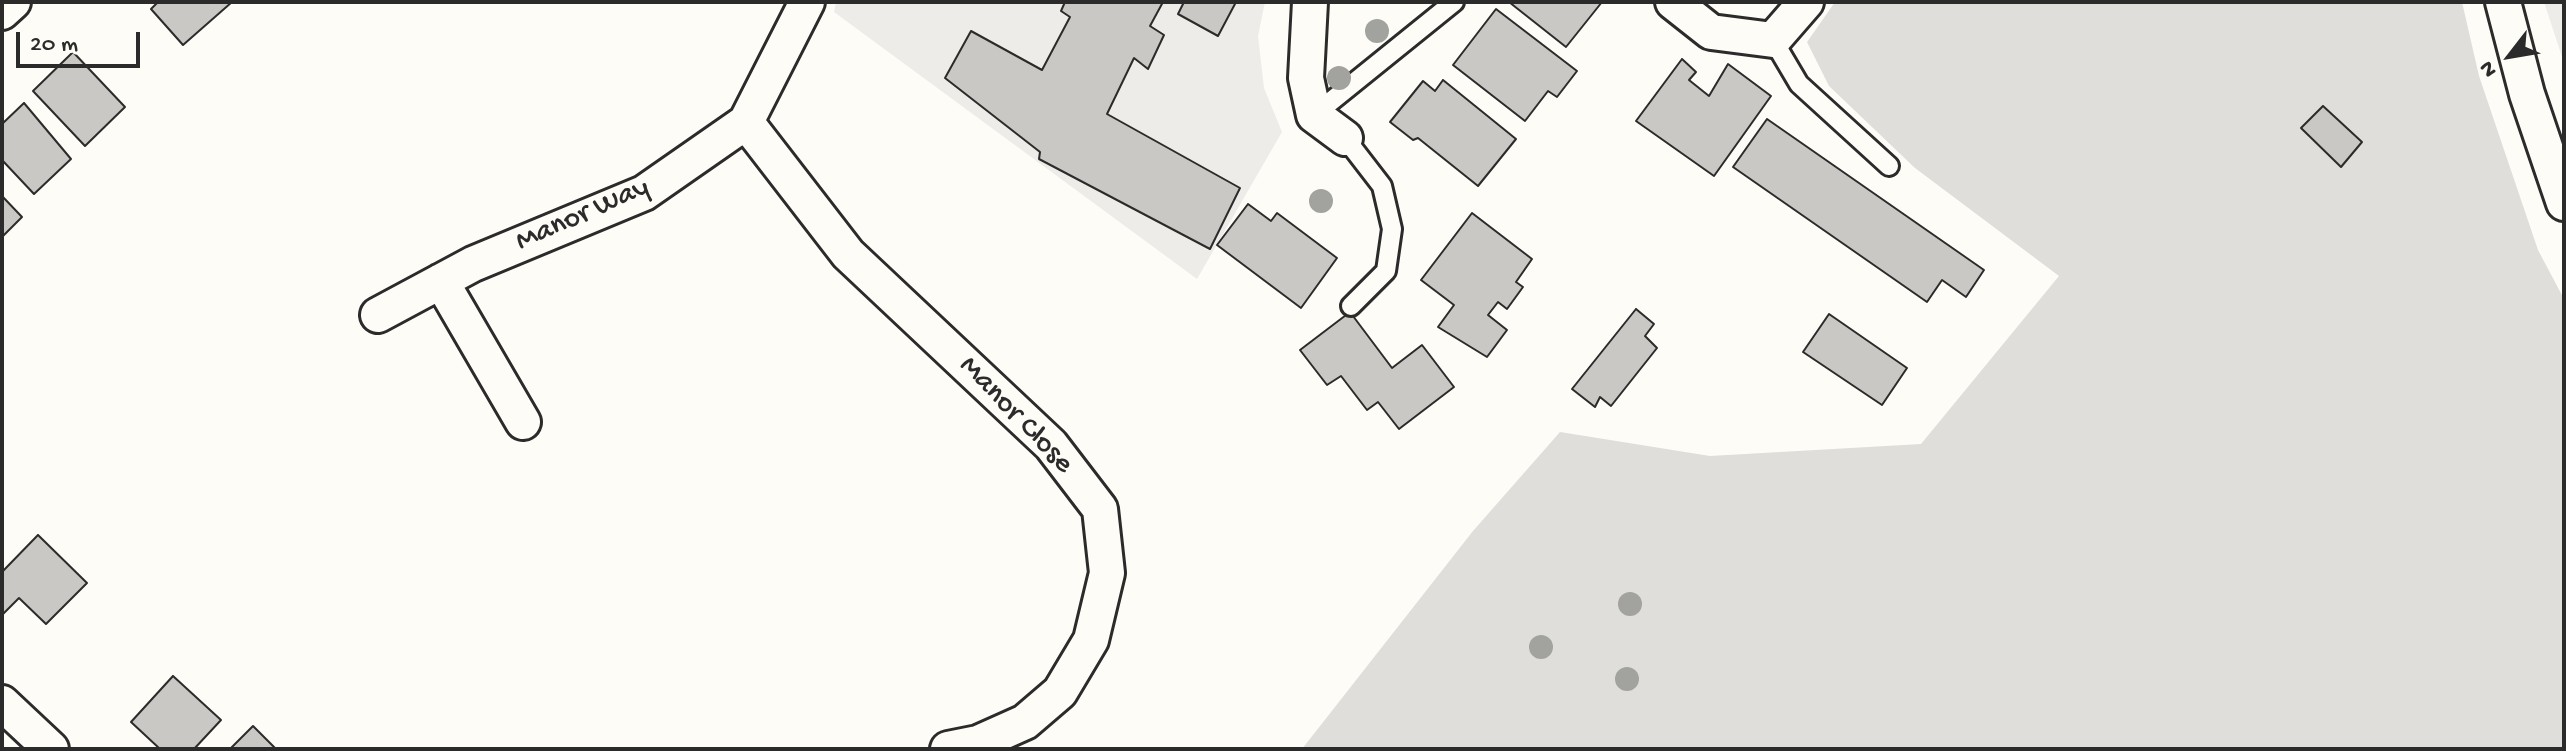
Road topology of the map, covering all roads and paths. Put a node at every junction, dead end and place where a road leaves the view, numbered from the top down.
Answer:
1 (13, 2) edge
2 (807, 2) edge
3 (1310, 2) edge
4 (1454, 2) edge
5 (1673, 2) edge
6 (1806, 2) edge
7 (2503, 2) edge
8 (2, 12) edge
9 (1773, 40) junction
10 (1314, 115) junction
11 (746, 122) junction
12 (1345, 138) joint
13 (1889, 166) dead end
14 (2564, 203) edge
15 (441, 281) junction
16 (1351, 306) dead end
17 (378, 315) dead end
18 (523, 422) dead end
19 (2, 703) edge
20 (51, 749) edge
21 (948, 749) edge

1 - 8 street
2 - 11 street, Manor Way
3 - 10 street
4 - 10 lane
5 - 9 street
6 - 9 street
7 - 14 street
9 - 13 lane
10 - 12 street
11 - 15 street, Manor Way
11 - 21 street, Manor Close
12 - 16 lane
15 - 17 street, Manor Way
15 - 18 street
19 - 20 street

